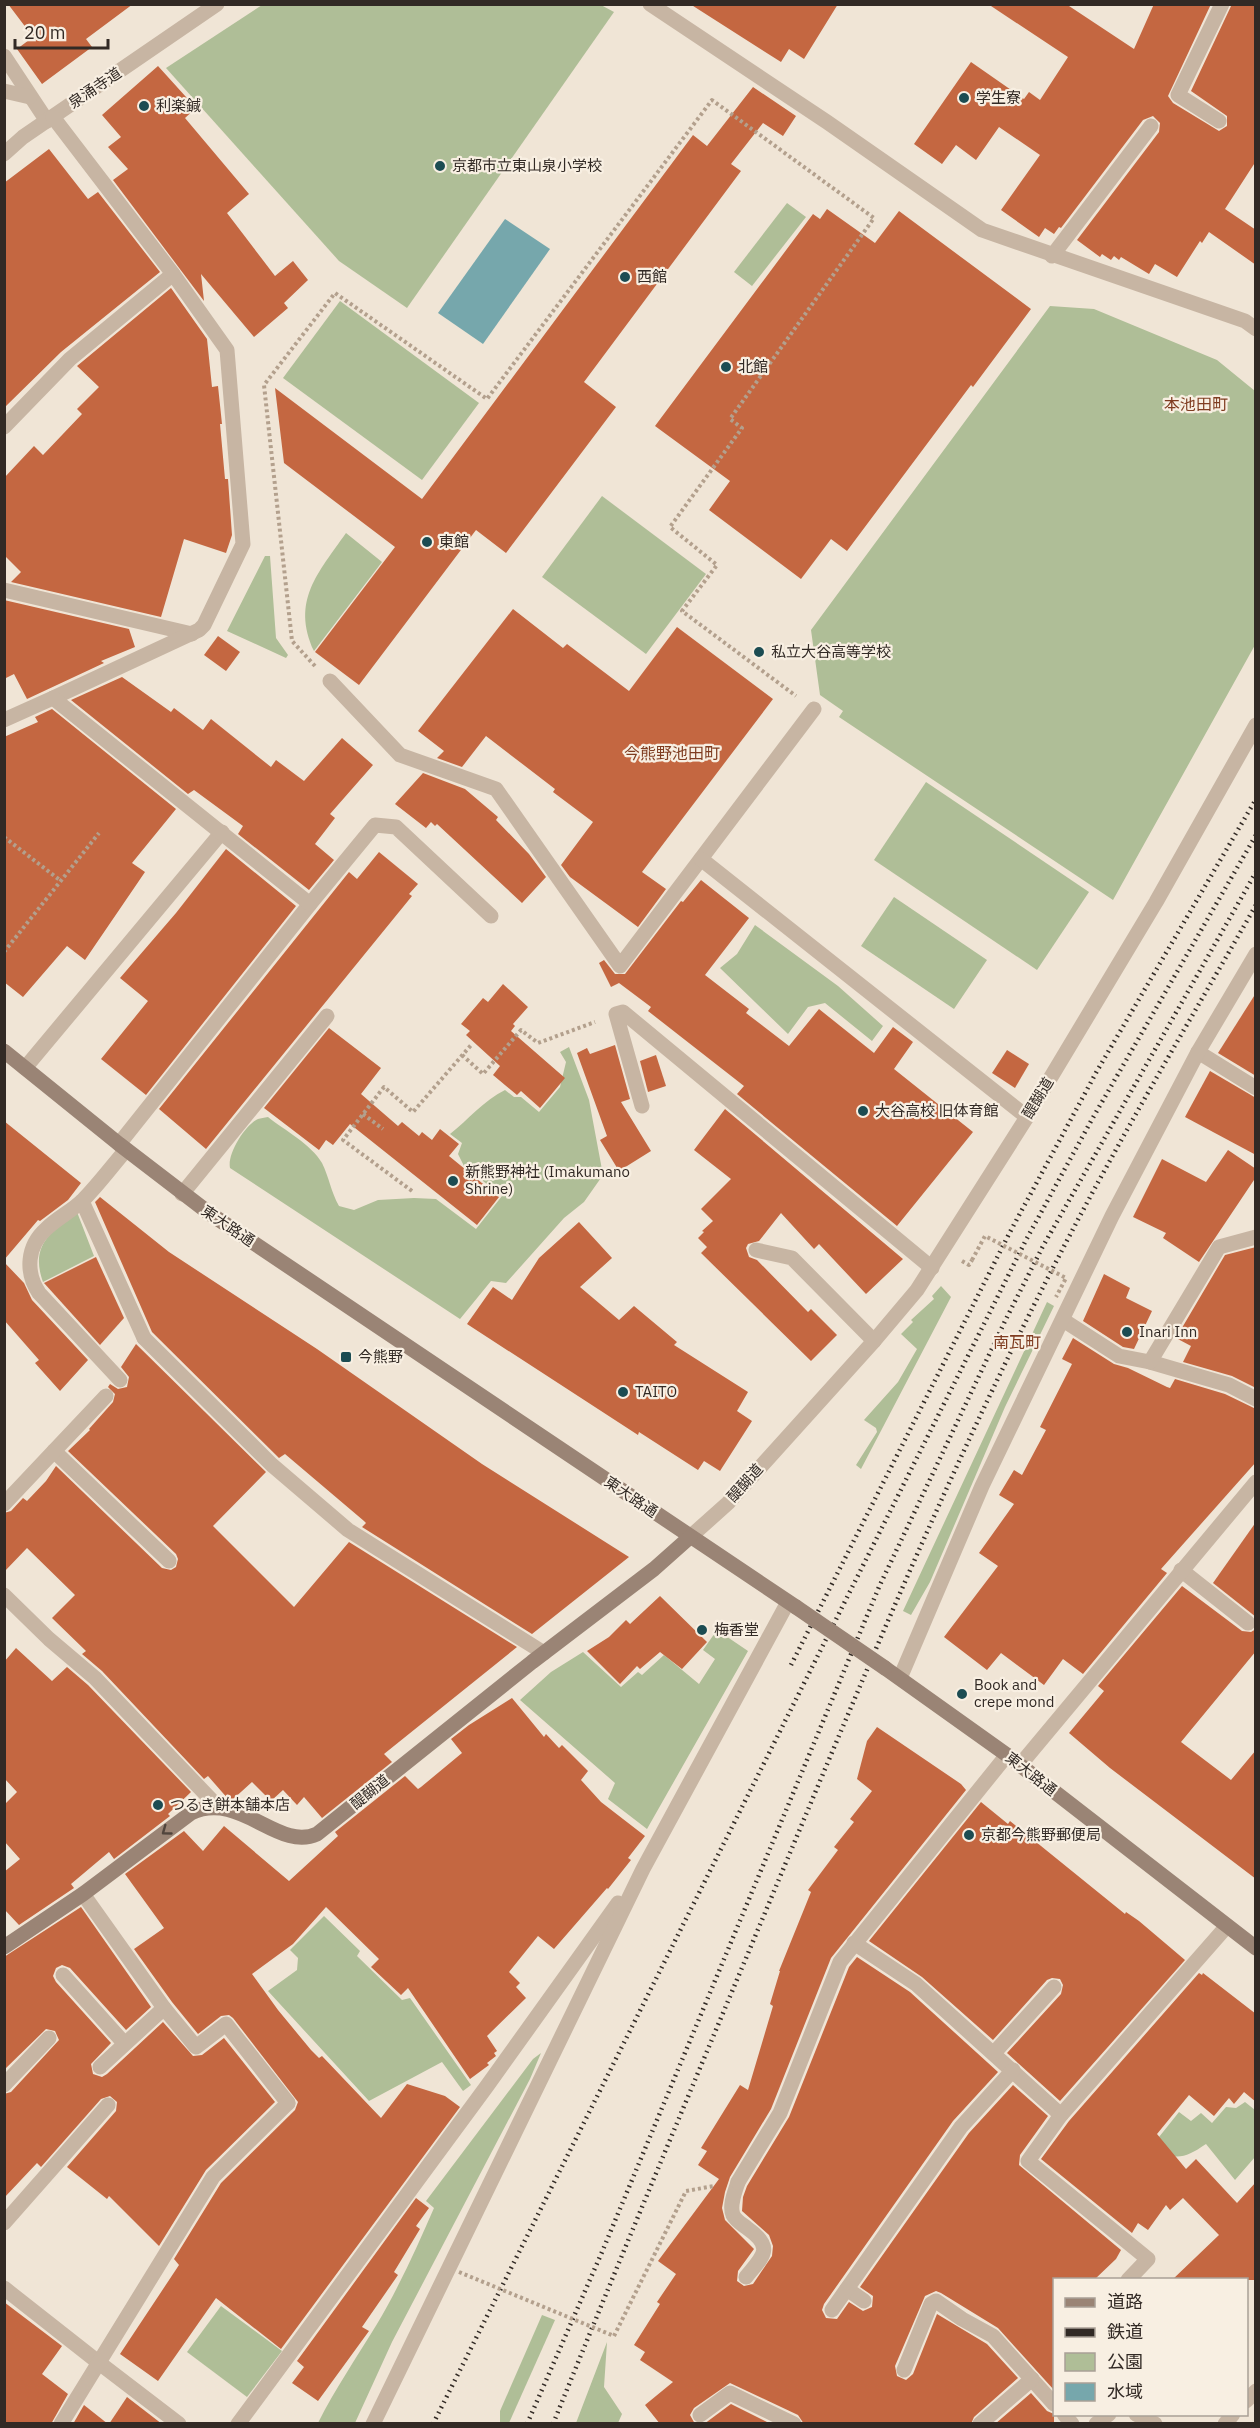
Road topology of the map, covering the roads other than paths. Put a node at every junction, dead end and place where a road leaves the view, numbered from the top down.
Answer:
1 (217, 4) edge
2 (650, 4) edge
3 (1222, 4) edge
4 (4, 56) edge
5 (4, 91) edge
6 (30, 97) junction
7 (50, 119) junction
8 (1219, 121) dead end
9 (1151, 126) dead end
10 (4, 154) edge
11 (1052, 256) junction
12 (173, 274) junction
13 (1256, 328) edge
14 (4, 427) edge
15 (4, 590) edge
16 (192, 634) junction
17 (330, 681) road end
18 (53, 698) junction
19 (814, 710) road end
20 (4, 720) edge
21 (1256, 725) edge
22 (222, 832) junction
23 (701, 859) junction
24 (310, 904) junction
25 (490, 916) dead end
26 (1256, 954) edge
27 (327, 1016) dead end
28 (4, 1051) edge
29 (1198, 1052) junction
30 (25, 1068) junction
31 (1256, 1088) edge
32 (642, 1106) dead end
33 (1028, 1117) junction
34 (122, 1147) junction
35 (182, 1194) junction
36 (82, 1201) junction
37 (1256, 1237) edge
38 (756, 1250) dead end
39 (932, 1268) junction
40 (1063, 1320) junction
41 (874, 1341) junction
42 (1150, 1362) junction
43 (120, 1380) dead end
44 (106, 1396) dead end
45 (1256, 1399) edge
46 (54, 1451) junction
47 (1256, 1482) edge
48 (4, 1504) edge
49 (690, 1536) junction
50 (169, 1561) dead end
51 (1181, 1570) junction
52 (4, 1594) edge
53 (792, 1604) junction
54 (1248, 1623) dead end
55 (544, 1653) junction
56 (900, 1678) junction
57 (1007, 1755) junction
58 (1020, 1765) junction
59 (218, 1807) junction
60 (643, 1869) junction
61 (83, 1894) junction
62 (1227, 1926) junction
63 (854, 1943) junction
64 (5, 1945) edge
65 (1256, 1948) edge
66 (63, 1975) dead end
67 (1054, 1987) dead end
68 (164, 2008) junction
69 (49, 2038) dead end
70 (124, 2043) junction
71 (994, 2053) junction
72 (100, 2067) dead end
73 (1013, 2070) junction
74 (4, 2085) edge
75 (108, 2105) dead end
76 (1061, 2115) junction
77 (4, 2223) edge
78 (746, 2277) dead end
79 (1130, 2278) edge
80 (4, 2288) edge
81 (847, 2289) junction
82 (864, 2301) dead end
83 (832, 2310) dead end
84 (98, 2362) junction
85 (904, 2370) dead end
86 (1032, 2379) junction
87 (1053, 2403) edge
88 (700, 2415) dead end
89 (1138, 2416) edge
90 (61, 2424) edge
91 (179, 2424) edge
92 (238, 2424) edge
93 (373, 2424) edge
94 (794, 2424) edge
95 (980, 2424) edge
96 (1155, 2424) edge

1 - 7 street, 泉涌寺道
2 - 11 street
3 - 8 street
4 - 6 street
5 - 6 street
6 - 7 street
7 - 10 street, 泉涌寺道
7 - 12 street
9 - 11 street
11 - 13 street
12 - 14 street
12 - 16 street
15 - 16 street
16 - 18 street
17 - 23 street
18 - 20 street
18 - 22 street
19 - 23 street
21 - 33 street, 醍醐道
22 - 24 street
22 - 30 street
23 - 33 street
24 - 25 street
24 - 34 street
26 - 29 street
27 - 35 street
28 - 30 main road, 東大路通
29 - 31 street
29 - 40 street
30 - 34 main road, 東大路通
32 - 39 street
33 - 39 street, 醍醐道
34 - 35 main road, 東大路通
34 - 36 street
35 - 49 main road, 東大路通
36 - 43 street
36 - 55 street
37 - 42 street
38 - 41 street
39 - 41 street, 醍醐道
40 - 42 street
40 - 56 street
41 - 49 street, 醍醐道
42 - 45 street
44 - 46 street
46 - 48 street
46 - 50 street
47 - 51 street
49 - 53 main road, 東大路通
49 - 55 main road, 醍醐道
51 - 54 street
51 - 58 street
52 - 59 street
53 - 56 main road, 東大路通, bridge
53 - 60 street
55 - 59 main road, 醍醐道
56 - 57 main road, 東大路通
57 - 58 main road, 東大路通
57 - 63 street
58 - 62 main road, 東大路通
59 -> 61 main road
60 - 92 street
60 - 93 street
61 - 64 main road
61 - 68 street
62 - 65 main road, 東大路通
62 - 76 street
63 - 71 street
63 - 78 street
66 - 70 street
67 - 71 street
68 - 70 street
68 - 84 street
69 - 74 street
70 - 72 street
71 - 73 street
73 - 76 street
73 - 81 street
75 - 77 street
76 - 79 street
80 - 84 street
81 - 82 street
81 - 83 street
84 - 90 street
84 - 91 street
85 - 86 street
86 - 87 street
86 - 95 street
88 - 94 street
89 - 96 street

